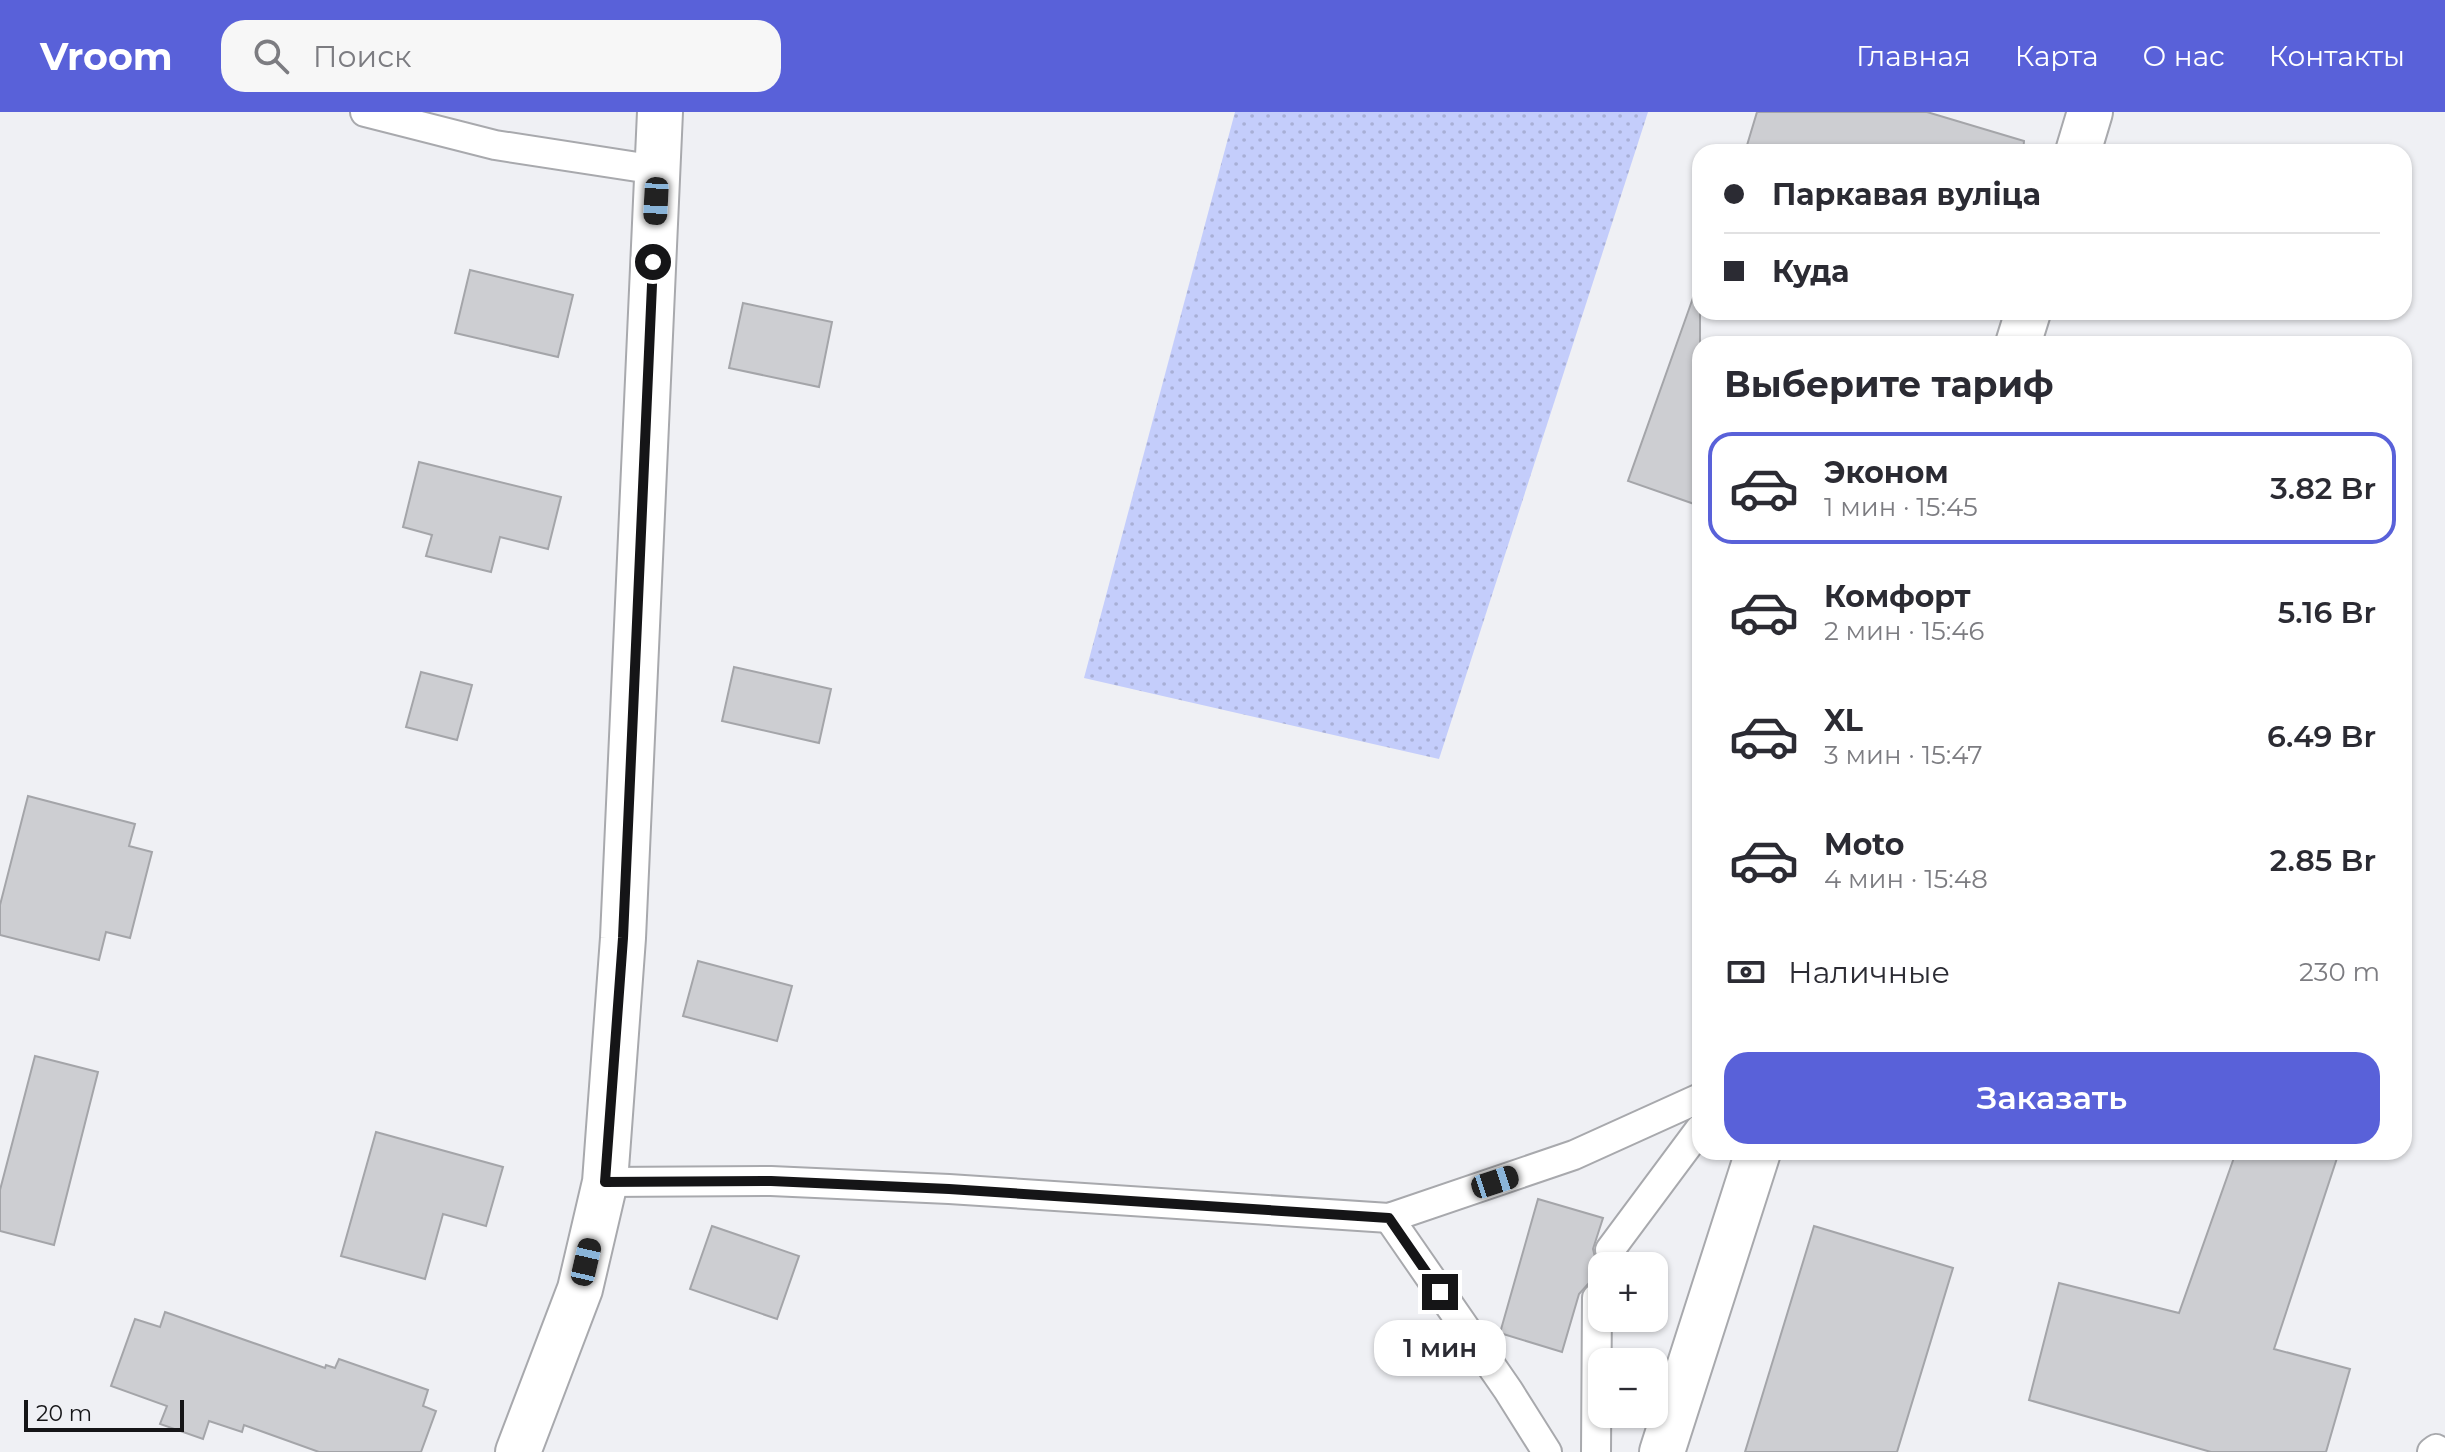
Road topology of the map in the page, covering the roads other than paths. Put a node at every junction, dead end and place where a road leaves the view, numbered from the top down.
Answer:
1 (365, 112) edge
2 (660, 112) edge
3 (2090, 112) edge
4 (2080, 144) edge
5 (657, 170) junction
6 (1692, 1102) edge
7 (1692, 1140) edge
8 (1755, 1160) edge
9 (605, 1182) junction
10 (1389, 1218) junction
11 (1610, 1250) dead end
12 (1597, 1332) edge
13 (518, 1452) edge
14 (1547, 1452) edge
15 (1596, 1452) edge
16 (1662, 1452) edge
17 (2432, 1452) edge
18 (2441, 1452) edge

1 - 5 lane
2 - 5 street
3 - 4 street
5 - 9 street
6 - 10 lane
7 - 11 lane
8 - 16 street
9 - 10 lane
9 - 13 street
10 - 14 lane
12 - 15 lane
17 - 18 lane

